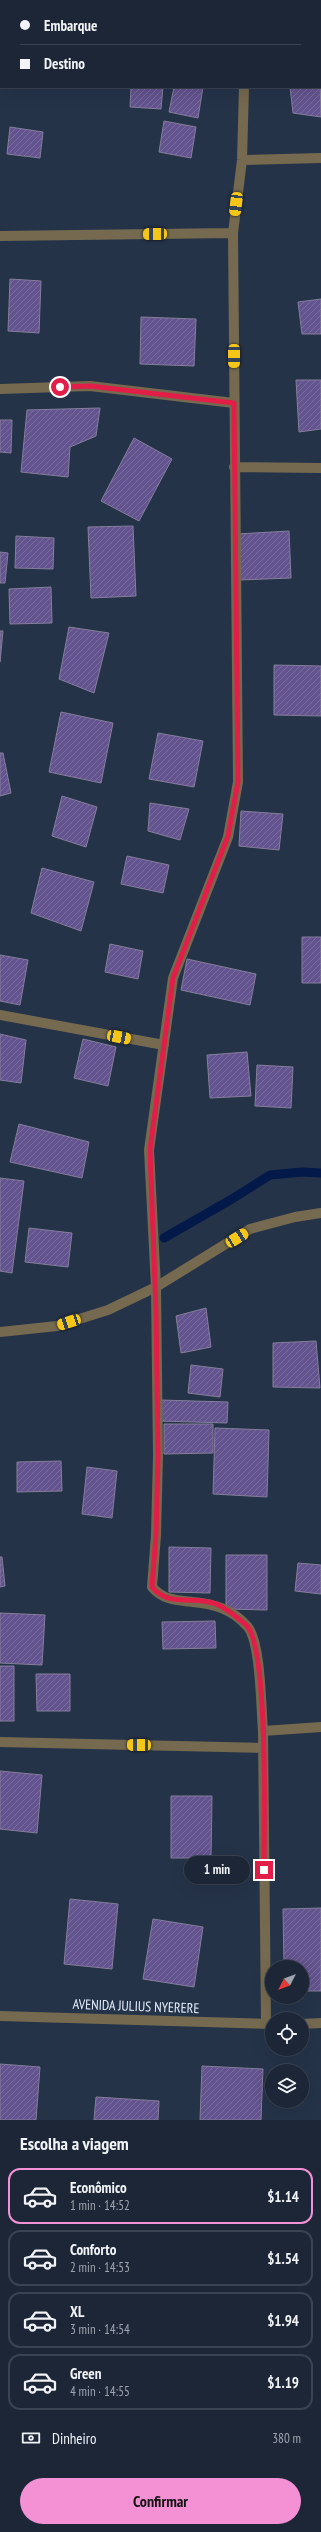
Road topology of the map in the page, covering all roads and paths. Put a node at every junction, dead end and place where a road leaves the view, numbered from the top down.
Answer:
1 (244, 88) edge
2 (321, 158) edge
3 (242, 160) junction
4 (233, 233) junction
5 (0, 236) edge
6 (0, 389) edge
7 (234, 403) junction
8 (234, 467) junction
9 (321, 468) edge
10 (0, 1015) edge
11 (164, 1045) junction
12 (321, 1213) edge
13 (156, 1287) junction
14 (0, 1332) edge
15 (321, 1727) edge
16 (264, 1731) junction
17 (0, 1742) edge
18 (263, 1748) junction
19 (269, 2012) edge
20 (0, 2016) edge
21 (265, 2024) edge
22 (309, 2024) edge
23 (321, 2024) edge

1 - 3 street
2 - 3 street
3 - 4 street
4 - 5 street
4 - 7 street
6 - 7 street
7 - 8 street
8 - 9 street
8 - 11 street
10 - 11 street
11 - 13 street
12 - 13 street
13 - 14 street
13 - 16 street
15 - 16 street
16 - 18 street
17 - 18 street
18 - 19 street
20 - 21 street, AVENIDA JULIUS NYERERE
22 - 23 street

